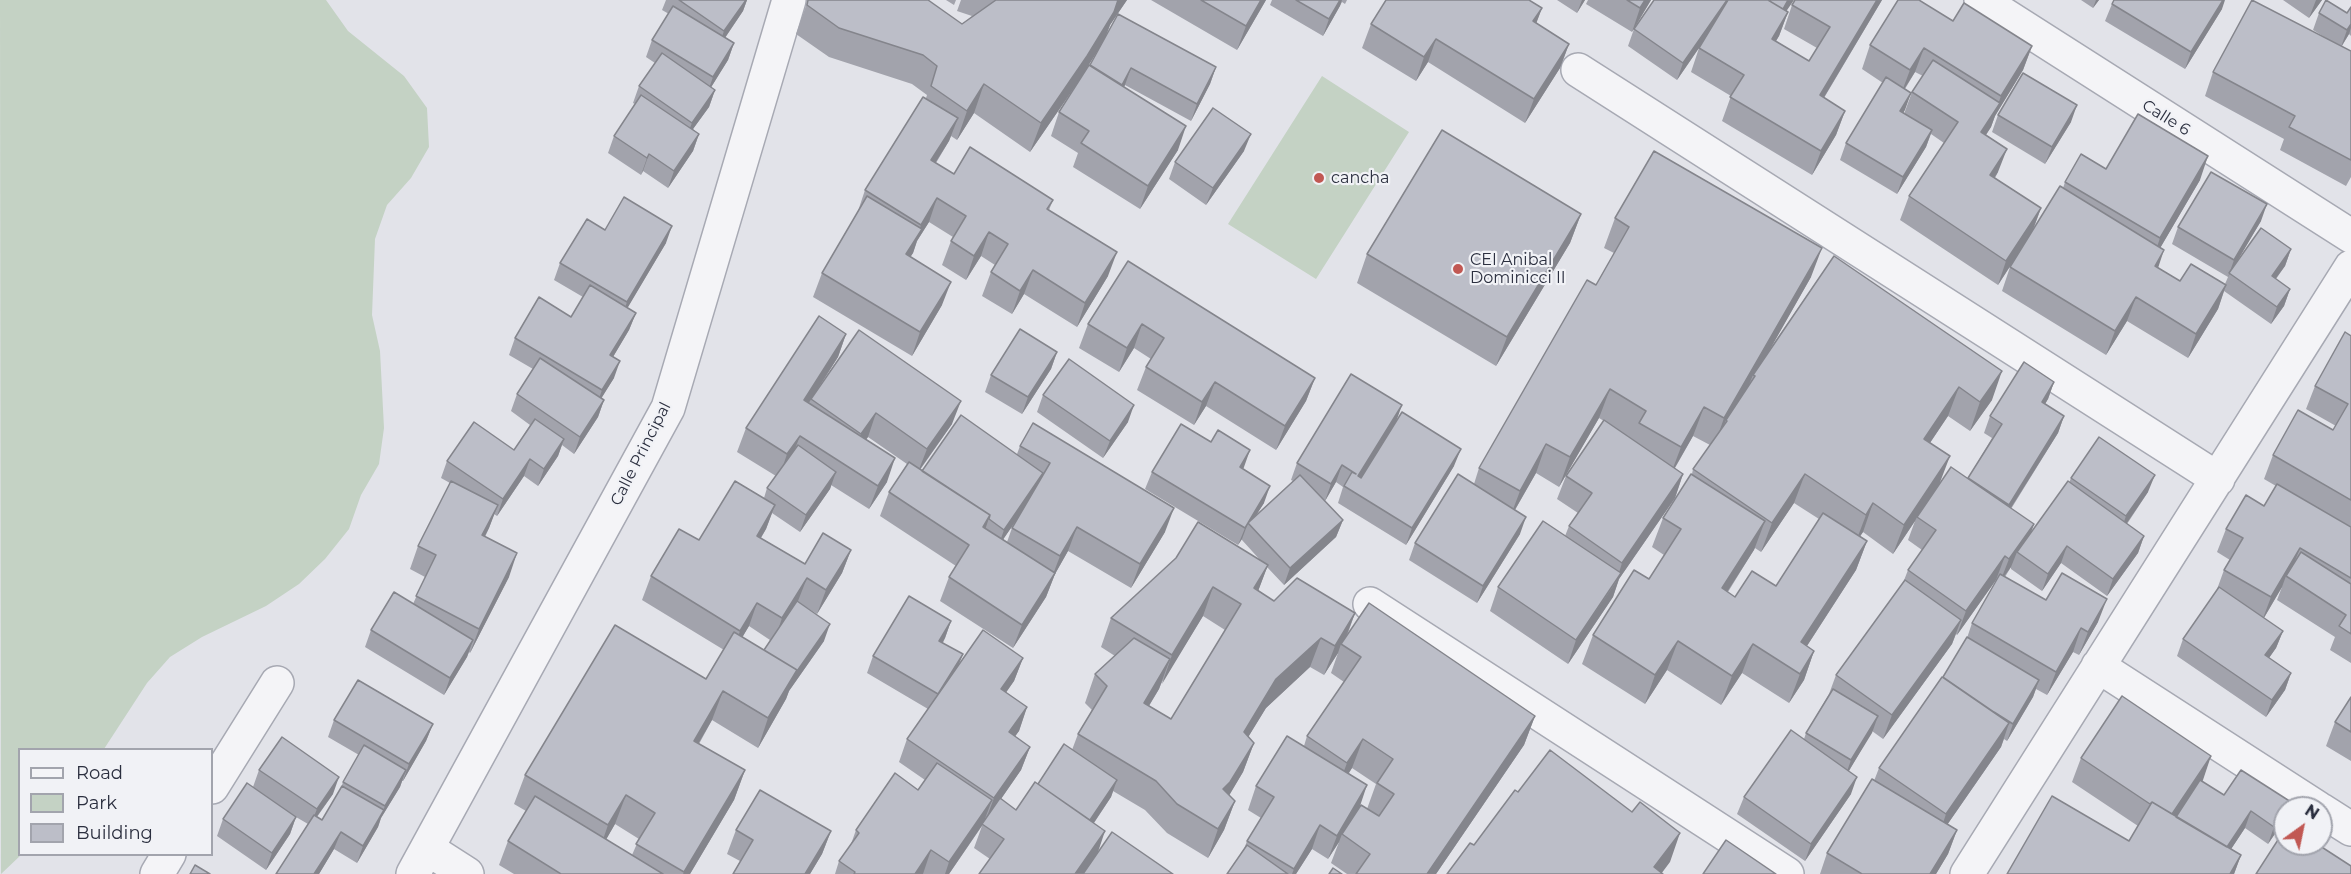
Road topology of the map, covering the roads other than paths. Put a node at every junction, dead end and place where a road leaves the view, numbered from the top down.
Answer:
1 (789, 0) edge
2 (1981, 0) edge
3 (1578, 70) dead end
4 (2351, 236) edge
5 (2351, 267) edge
6 (2218, 479) junction
7 (1370, 604) edge
8 (2098, 666) junction
9 (277, 683) dead end
10 (213, 785) edge
11 (2299, 796) edge
12 (2333, 818) edge
13 (2351, 829) edge
14 (168, 856) edge
15 (420, 862) edge
16 (157, 874) edge
17 (467, 874) edge
18 (1787, 874) edge
19 (1967, 874) edge

1 - 15 street, Calle Principal
2 - 4 street, Calle 6
3 - 6 street
5 - 6 street
6 - 8 street
7 - 18 street
8 - 11 street
8 - 19 street
9 - 10 street
12 - 13 street
14 - 16 street
15 - 17 street

